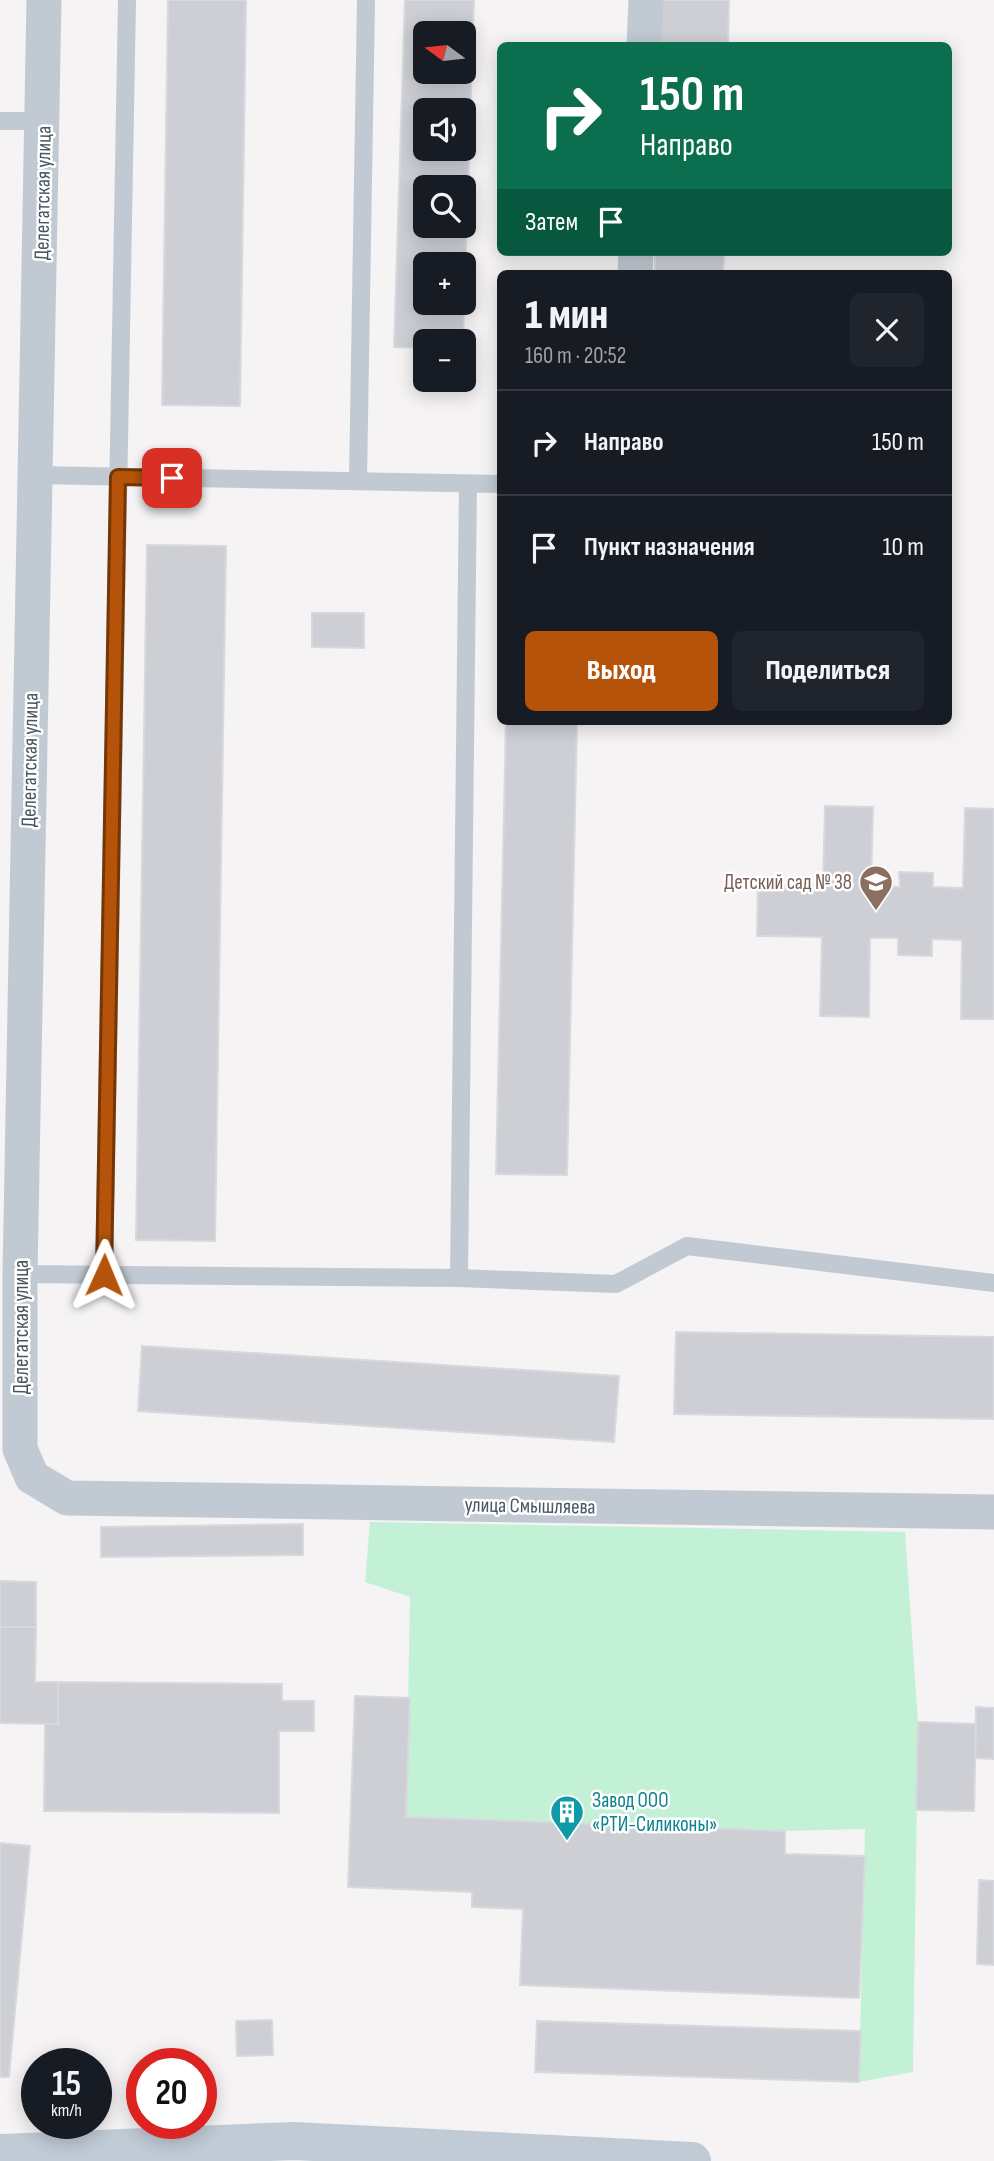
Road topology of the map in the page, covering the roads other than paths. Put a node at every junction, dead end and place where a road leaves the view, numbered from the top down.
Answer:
1 (44, 0) edge
2 (127, 0) edge
3 (366, 0) edge
4 (646, 0) edge
5 (644, 42) edge
6 (0, 121) edge
7 (44, 121) junction
8 (37, 475) junction
9 (118, 477) junction
10 (358, 480) junction
11 (468, 484) junction
12 (497, 484) edge
13 (20, 1274) junction
14 (104, 1275) junction
15 (459, 1278) junction
16 (994, 1283) edge
17 (67, 1498) joint
18 (994, 1511) edge
19 (0, 2153) edge
20 (692, 2161) edge

1 - 7 street, Делегатская улица
2 - 9 lane
3 - 10 lane
4 - 5 street
6 - 7 lane
7 - 8 street, Делегатская улица
8 - 9 lane
8 - 13 street, Делегатская улица
9 - 10 lane
9 - 14 lane
10 - 11 lane
11 - 12 lane
11 - 15 lane
13 - 14 lane
13 - 17 street, Делегатская улица
14 - 15 lane
15 - 16 lane
17 - 18 street, улица Смышляева
19 - 20 main road

